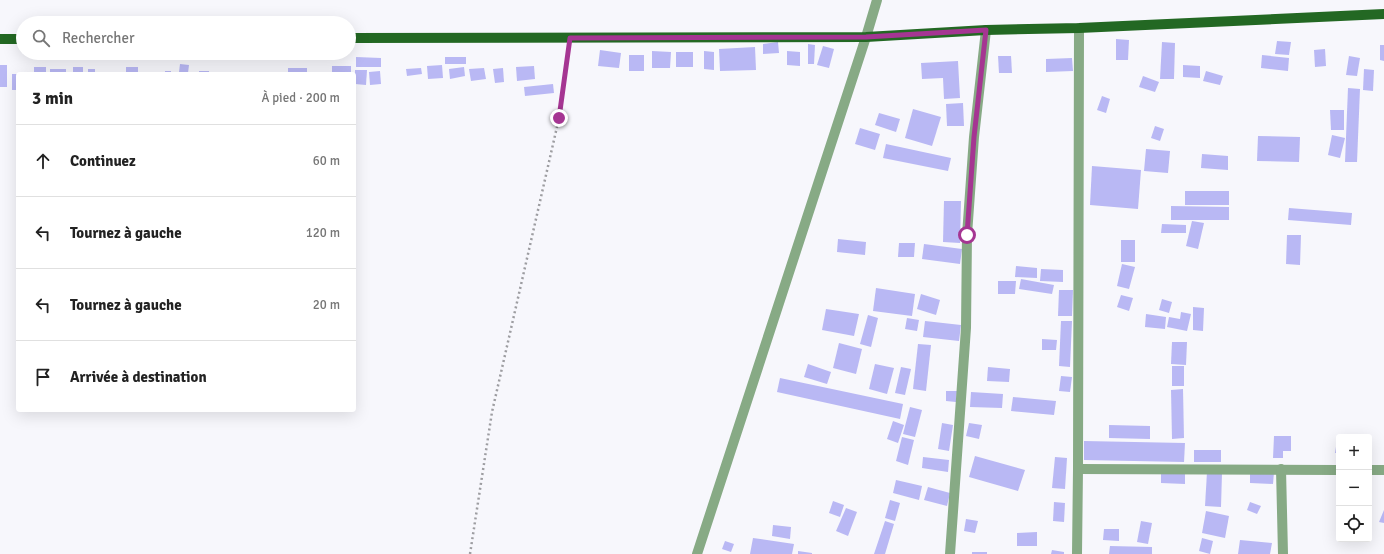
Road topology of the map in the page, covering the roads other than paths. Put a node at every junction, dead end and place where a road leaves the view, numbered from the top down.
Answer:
1 (877, 0) edge
2 (1384, 14) edge
3 (1078, 28) junction
4 (986, 30) junction
5 (866, 37) junction
6 (356, 38) edge
7 (0, 39) edge
8 (16, 39) edge
9 (1078, 468) junction
10 (1281, 469) junction
11 (1336, 470) edge
12 (1372, 470) edge
13 (1384, 470) edge
14 (697, 554) edge
15 (950, 554) edge
16 (1077, 554) edge
17 (1283, 554) edge

1 - 5 street
2 - 3 main road
3 - 4 main road
3 - 9 street
4 - 5 main road
4 - 15 street
5 - 6 main road
5 - 14 street
7 - 8 main road
9 - 10 street
9 - 16 street
10 - 11 street
10 - 17 street
12 - 13 street

